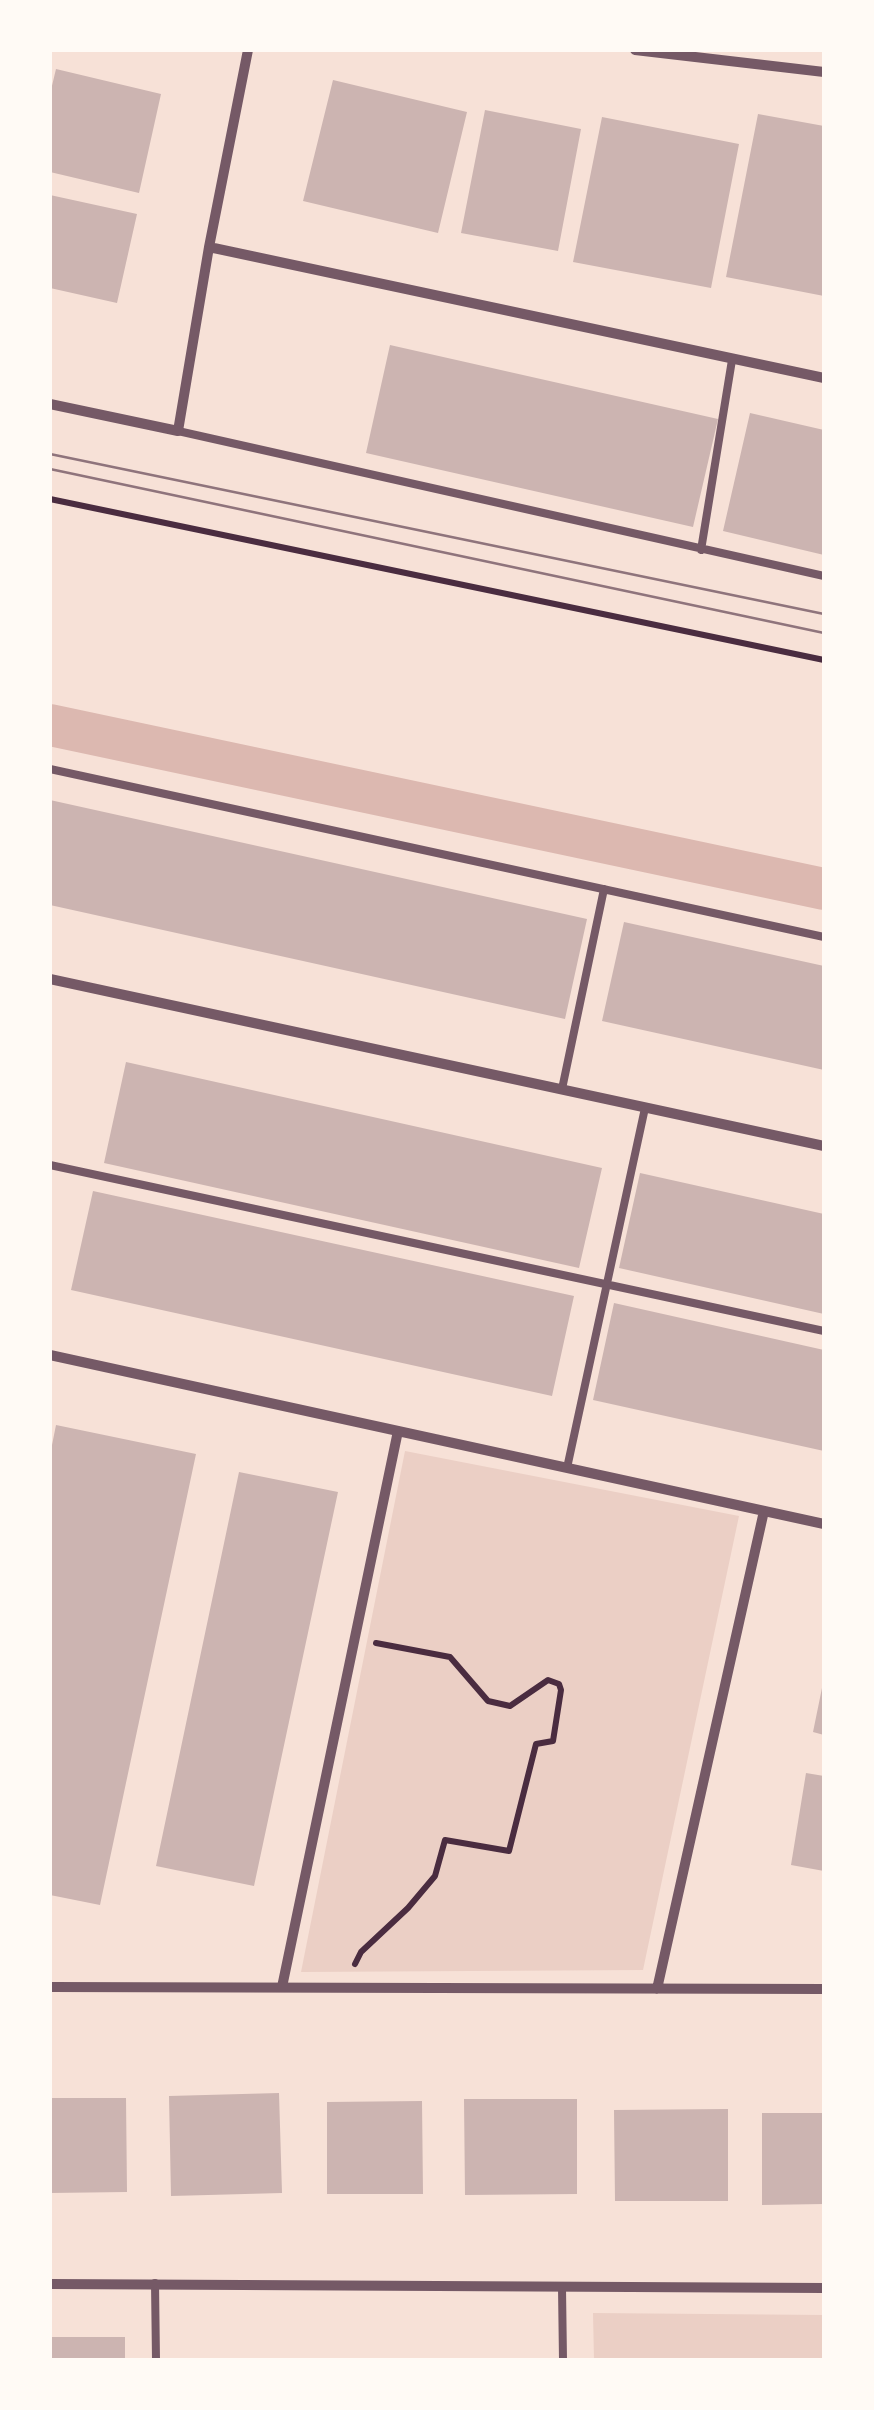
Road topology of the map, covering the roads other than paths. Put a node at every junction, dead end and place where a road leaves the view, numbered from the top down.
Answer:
1 (248, 50) edge
2 (634, 50) edge
3 (824, 72) edge
4 (209, 247) junction
5 (732, 360) junction
6 (824, 378) edge
7 (50, 404) edge
8 (178, 431) junction
9 (701, 550) junction
10 (824, 576) edge
11 (50, 769) edge
12 (604, 889) junction
13 (824, 937) edge
14 (50, 982) edge
15 (562, 1089) junction
16 (645, 1108) junction
17 (824, 1146) edge
18 (50, 1165) edge
19 (607, 1284) junction
20 (824, 1331) edge
21 (50, 1355) edge
22 (398, 1431) junction
23 (567, 1468) junction
24 (764, 1511) junction
25 (824, 1524) edge
26 (50, 1987) edge
27 (282, 1987) junction
28 (657, 1989) junction
29 (824, 1989) edge
30 (50, 2284) edge
31 (156, 2284) junction
32 (562, 2288) junction
33 (824, 2288) edge
34 (156, 2360) edge
35 (562, 2360) edge

1 - 4 street
2 - 3 street
4 - 5 street
4 - 8 street
5 - 6 street
5 - 9 lane
7 - 8 street
8 - 9 lane
9 - 10 lane
11 - 12 lane
12 - 13 lane
12 - 15 lane
14 - 15 street
15 - 16 street
16 - 17 street
16 - 19 lane
18 - 19 lane
19 - 20 lane
19 - 23 lane
21 - 22 street
22 - 23 street
22 - 27 street
23 - 24 street
24 - 25 street
24 - 28 street
26 - 27 street
27 - 28 street
28 - 29 street
30 - 31 street
31 - 32 street
31 - 34 lane
32 - 33 street
32 - 35 lane

